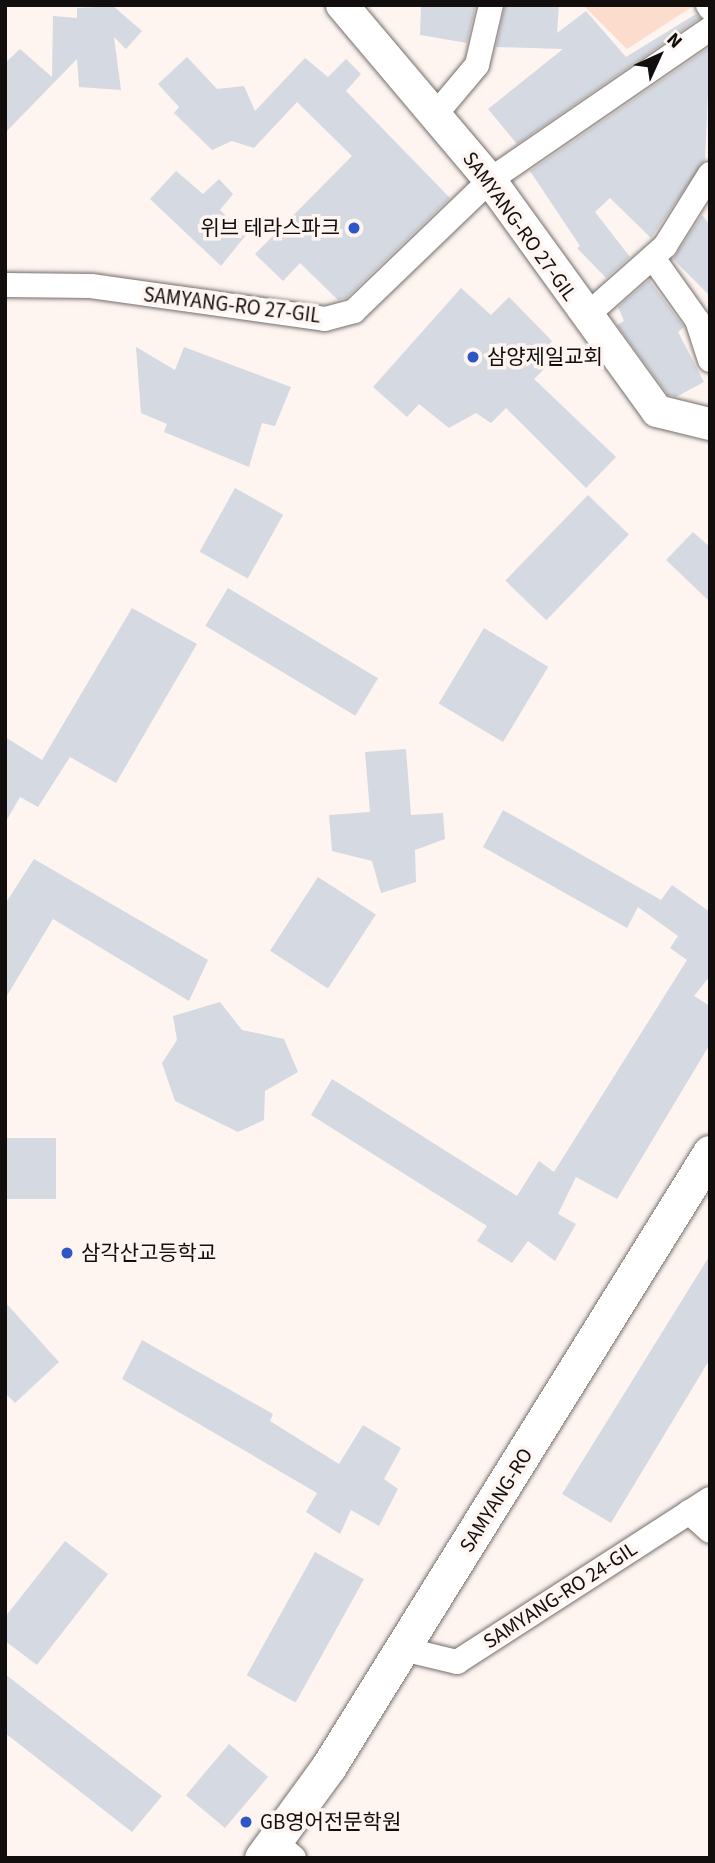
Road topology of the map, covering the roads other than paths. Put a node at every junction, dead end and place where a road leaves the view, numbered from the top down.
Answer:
1 (342, 5) edge
2 (491, 5) edge
3 (710, 29) edge
4 (435, 115) junction
5 (710, 174) edge
6 (490, 180) junction
7 (653, 258) junction
8 (5, 285) edge
9 (586, 316) junction
10 (710, 360) edge
11 (710, 424) edge
12 (710, 1153) edge
13 (710, 1499) edge
14 (689, 1512) junction
15 (710, 1531) edge
16 (403, 1649) junction
17 (277, 1852) edge

1 - 4 street, SAMYANG-RO 27-GIL
2 - 4 street
3 - 6 street, SAMYANG-RO 27-GIL
4 - 6 street, SAMYANG-RO 27-GIL
5 - 7 street
6 - 8 street, SAMYANG-RO 27-GIL
6 - 9 street, SAMYANG-RO 27-GIL
7 - 9 street
7 - 10 street
9 - 11 street, SAMYANG-RO 27-GIL
12 - 16 main road, SAMYANG-RO
13 - 14 street, SAMYANG-RO 24-GIL
14 - 15 street
14 - 16 street, SAMYANG-RO 24-GIL
16 - 17 main road, SAMYANG-RO

